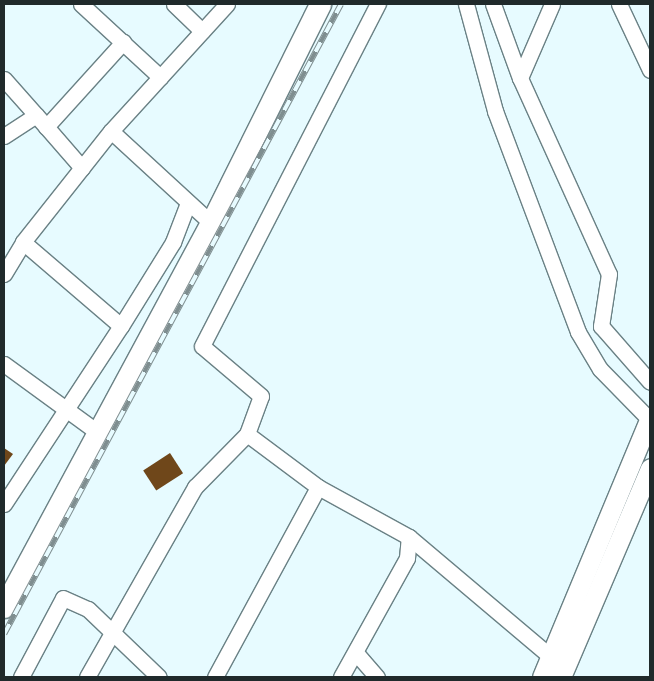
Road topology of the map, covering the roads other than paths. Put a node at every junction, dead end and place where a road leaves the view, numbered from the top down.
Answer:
1 (81, 4) edge
2 (174, 4) edge
3 (227, 4) edge
4 (320, 4) edge
5 (378, 4) edge
6 (466, 4) edge
7 (493, 4) edge
8 (552, 4) edge
9 (619, 4) edge
10 (202, 31) junction
11 (123, 42) junction
12 (650, 70) edge
13 (160, 77) junction
14 (520, 78) junction
15 (4, 79) edge
16 (36, 115) junction
17 (46, 127) junction
18 (111, 131) junction
19 (4, 136) edge
20 (82, 168) junction
21 (187, 205) junction
22 (211, 223) junction
23 (23, 242) junction
24 (4, 274) edge
25 (121, 326) junction
26 (4, 364) edge
27 (650, 382) edge
28 (68, 411) junction
29 (650, 419) edge
30 (96, 431) junction
31 (248, 434) junction
32 (650, 468) edge
33 (318, 487) junction
34 (4, 504) edge
35 (409, 536) junction
36 (4, 607) edge
37 (112, 633) junction
38 (356, 653) junction
39 (550, 657) junction
40 (566, 674) edge
41 (21, 677) edge
42 (87, 677) edge
43 (158, 677) edge
44 (215, 677) edge
45 (341, 677) edge
46 (377, 677) edge
47 (542, 677) edge

1 - 11 street
2 - 10 street
3 - 10 street
4 - 22 main road
5 - 31 street
6 - 29 street
7 - 14 street
8 - 14 street
9 - 12 street
10 - 13 street
11 - 13 street
11 - 17 street
13 - 18 street
14 - 27 street
15 - 16 street
16 - 17 street
16 - 19 street
17 - 20 street
18 - 20 street
18 - 21 street
20 - 23 street
21 - 22 street
21 - 25 street
22 - 30 main road
23 - 24 street
23 - 25 street
25 - 28 street
26 - 28 street
28 - 30 street
28 - 34 street
29 - 39 street
30 - 36 main road
31 - 33 street
31 - 37 street
32 - 40 street
33 - 35 street
33 - 44 street
35 - 38 street
35 - 39 street
37 - 41 street
37 - 42 street
37 - 43 street
38 - 45 street
38 - 46 street
39 - 47 street

